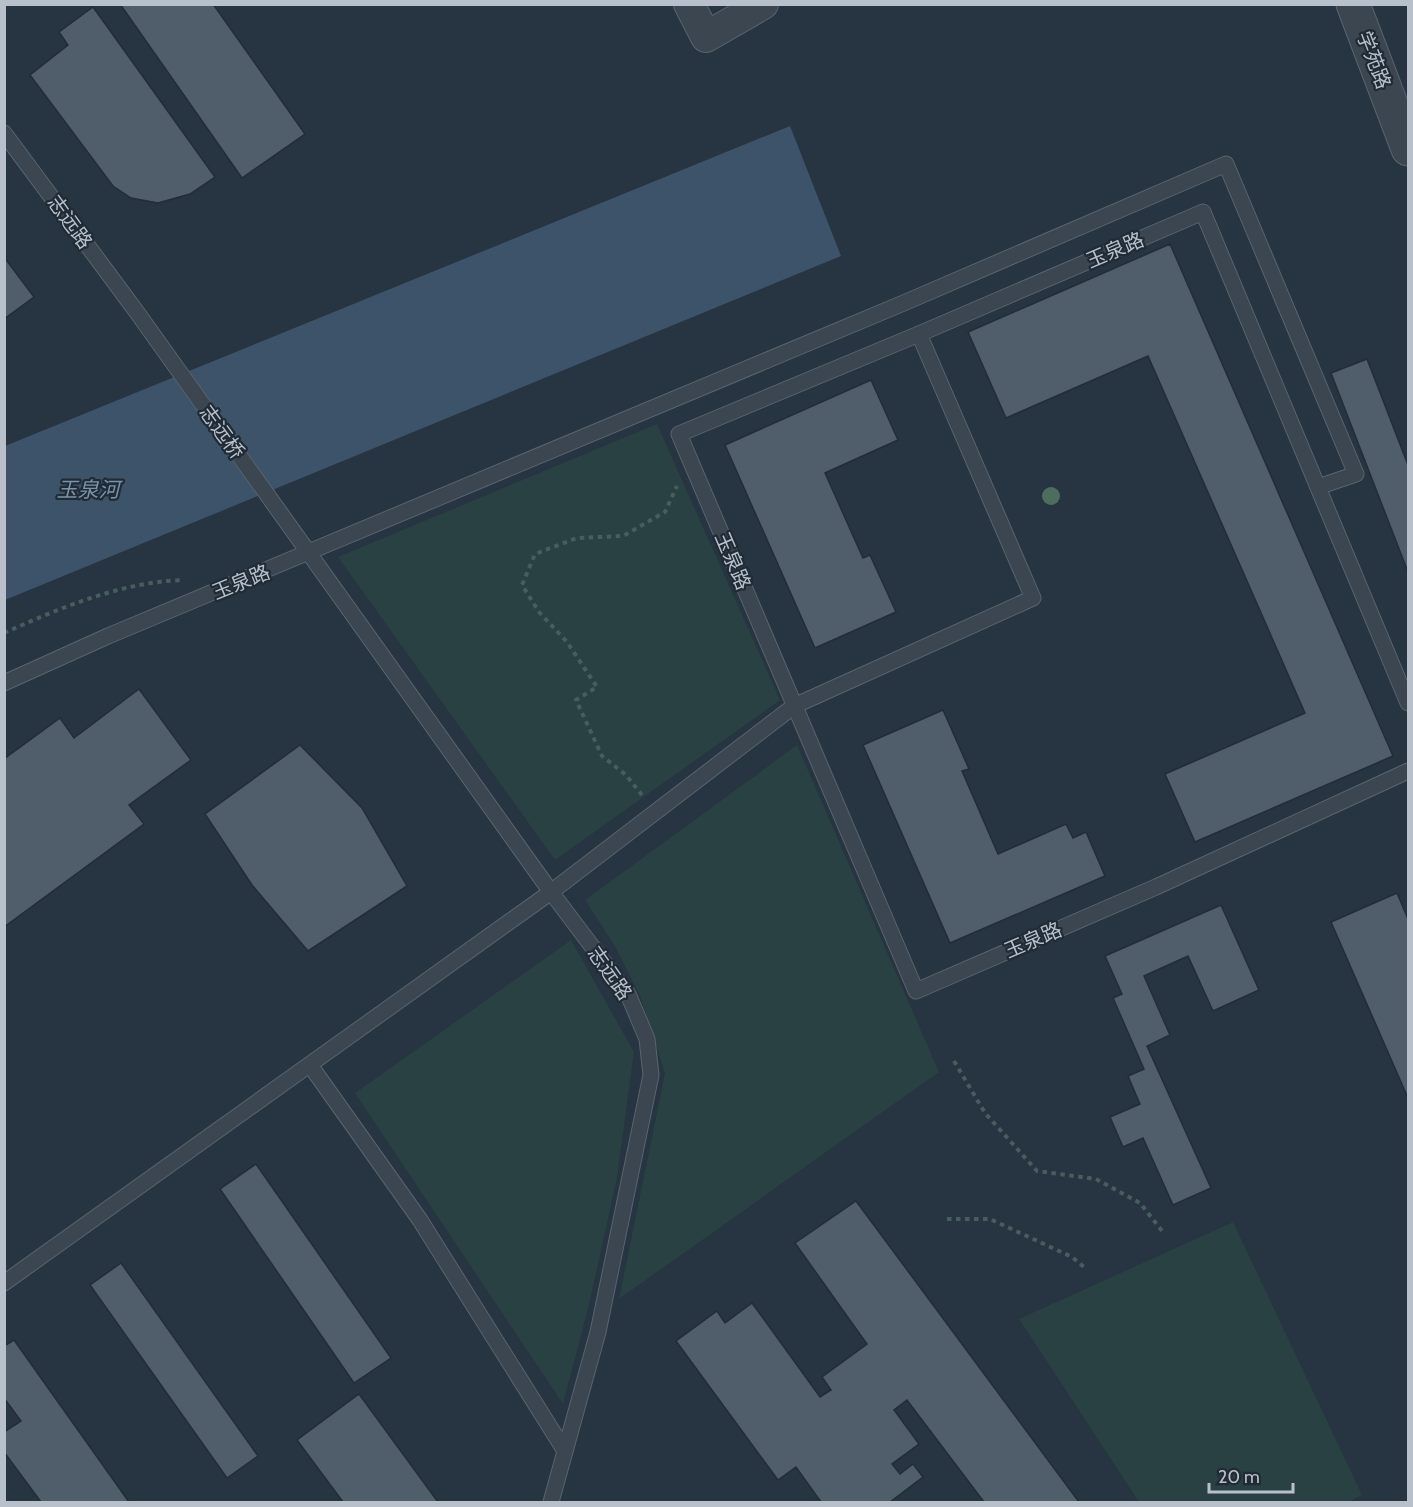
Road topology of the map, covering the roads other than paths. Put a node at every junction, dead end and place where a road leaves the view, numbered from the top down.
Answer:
1 (689, 4) edge
2 (763, 4) edge
3 (1353, 4) edge
4 (4, 134) edge
5 (1408, 149) edge
6 (136, 311) joint
7 (919, 334) junction
8 (1318, 488) junction
9 (309, 554) junction
10 (4, 683) edge
11 (1408, 703) edge
12 (794, 706) junction
13 (1408, 771) edge
14 (551, 892) junction
15 (310, 1065) junction
16 (4, 1283) edge
17 (565, 1451) junction
18 (551, 1503) edge

1 - 2 street
3 - 5 street, 学苑路
4 - 6 lane, 志远路
6 - 9 lane, 志远桥
7 - 8 lane, 玉泉路
7 - 12 lane
7 - 12 lane, 玉泉路
8 - 9 lane, 玉泉路
8 - 11 lane, 玉泉路
9 - 10 lane, 玉泉路
9 - 14 lane, 志远路
12 - 13 lane, 玉泉路
12 - 14 lane
14 - 15 lane
14 - 17 lane, 志远路
15 - 16 lane
15 - 17 lane
17 - 18 lane, 志远路

